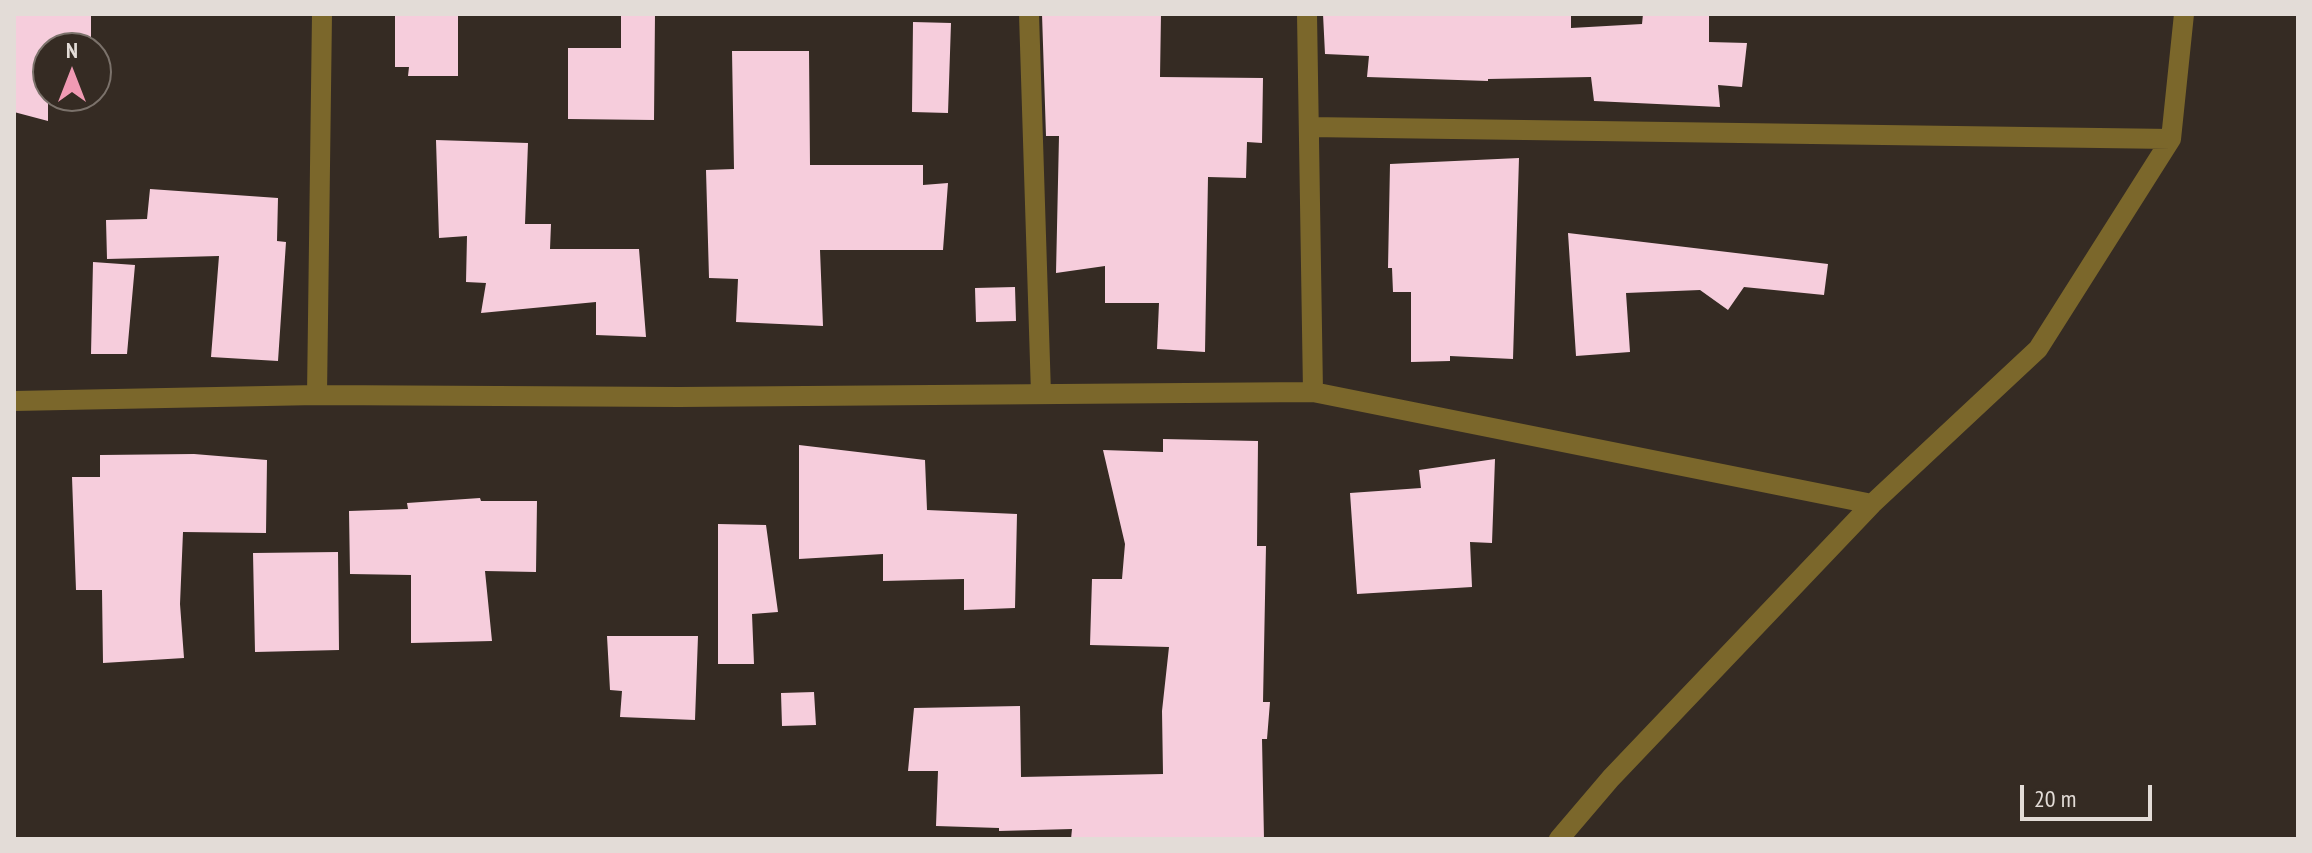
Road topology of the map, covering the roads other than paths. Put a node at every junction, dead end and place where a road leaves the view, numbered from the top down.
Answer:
1 (322, 14) edge
2 (1029, 14) edge
3 (1307, 14) edge
4 (2184, 14) edge
5 (1309, 127) junction
6 (2171, 139) junction
7 (1313, 392) junction
8 (1041, 394) junction
9 (317, 395) junction
10 (14, 401) edge
11 (1872, 504) junction
12 (1559, 839) edge

1 - 9 street
2 - 8 street
3 - 5 street
4 - 6 street
5 - 6 street
5 - 7 street
6 - 11 street
7 - 8 street
7 - 11 street
8 - 9 street
9 - 10 street
11 - 12 street

